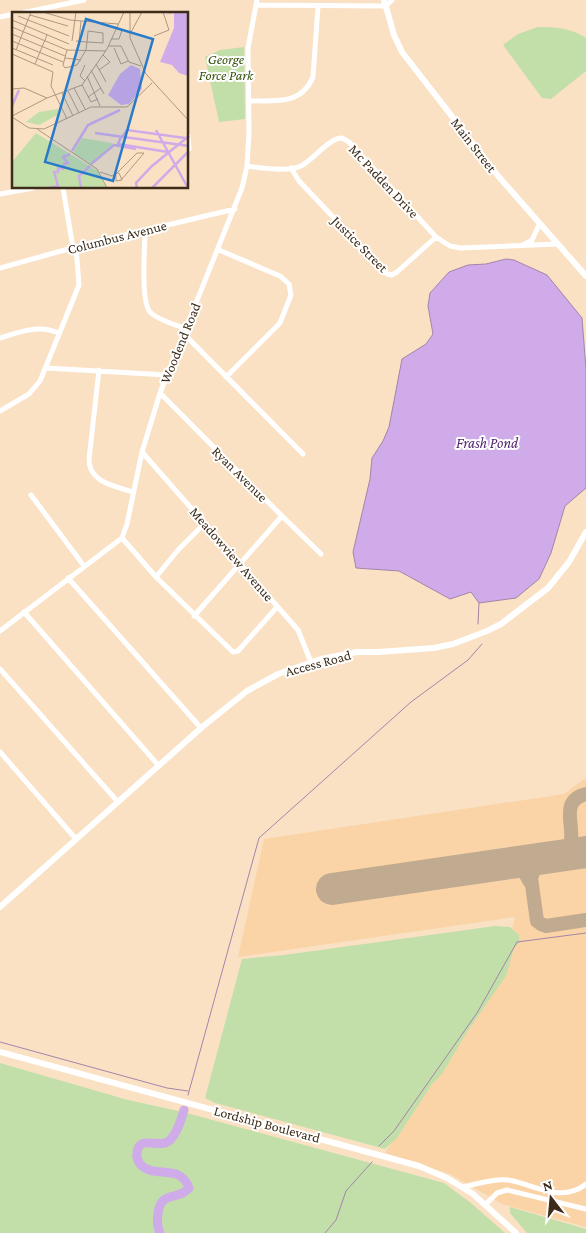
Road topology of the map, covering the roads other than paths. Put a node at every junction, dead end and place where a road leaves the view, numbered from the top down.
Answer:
1 (84, 0) edge
2 (392, 0) edge
3 (256, 2) edge
4 (385, 3) edge
5 (318, 6) junction
6 (26, 12) edge
7 (248, 101) junction
8 (247, 166) junction
9 (292, 168) junction
10 (28, 189) edge
11 (63, 189) edge
12 (0, 194) edge
13 (235, 209) junction
14 (539, 225) junction
15 (145, 230) junction
16 (436, 237) junction
17 (558, 244) junction
18 (523, 245) junction
19 (74, 247) junction
20 (219, 250) junction
21 (0, 268) edge
22 (586, 276) edge
23 (185, 332) junction
24 (59, 333) junction
25 (0, 338) edge
26 (46, 368) junction
27 (98, 370) junction
28 (167, 375) junction
29 (226, 377) junction
30 (160, 393) junction
31 (0, 411) edge
32 (142, 452) junction
33 (303, 454) dead end
34 (133, 492) junction
35 (31, 495) dead end
36 (282, 516) junction
37 (205, 523) junction
38 (586, 532) edge
39 (122, 538) junction
40 (321, 554) dead end
41 (240, 564) junction
42 (84, 566) junction
43 (156, 577) junction
44 (68, 578) junction
45 (278, 607) junction
46 (24, 612) junction
47 (194, 616) junction
48 (0, 631) edge
49 (310, 662) junction
50 (0, 669) edge
51 (201, 728) junction
52 (0, 752) edge
53 (159, 766) junction
54 (118, 802) junction
55 (76, 839) junction
56 (0, 907) edge
57 (0, 1052) edge
58 (586, 1184) edge
59 (462, 1187) junction
60 (485, 1205) junction
61 (586, 1209) edge
62 (516, 1233) edge

1 - 6 street
2 - 4 street
3 - 5 street
3 - 7 street, Woodend Road
4 - 5 street
4 - 14 main road, Main Street
5 - 7 street
7 - 8 street, Woodend Road
8 - 9 street, Mc Padden Drive
8 - 13 street, Woodend Road
9 - 16 street, Mc Padden Drive
9 - 16 street, Justice Street
10 - 12 street
11 - 19 street
13 - 15 street, Columbus Avenue
13 - 20 street, Woodend Road
14 - 17 main road, Main Street
14 - 18 street
15 - 19 street, Columbus Avenue
15 - 23 street
16 - 18 street, Mc Padden Drive
17 - 18 street, Mc Padden Drive
17 - 22 main road, Main Street
19 - 21 street, Columbus Avenue
19 - 24 street
20 - 23 street, Woodend Road
20 - 29 street
23 - 28 street, Woodend Road
23 - 29 street
24 - 25 street
24 - 26 street
26 - 27 street
26 - 31 street
27 - 28 street
27 - 34 street
28 - 30 street, Woodend Road
29 - 33 street
30 - 32 street, Woodend Road
30 - 36 street, Ryan Avenue
32 - 34 street, Woodend Road
32 - 37 street, Meadowview Avenue
34 - 39 street, Woodend Road
35 - 42 street
36 - 40 street, Ryan Avenue
36 - 41 street
37 - 41 street, Meadowview Avenue
37 - 43 street
38 - 49 main road, Access Road
39 - 42 street
39 - 43 street
41 - 45 street, Meadowview Avenue
41 - 47 street
42 - 44 street
43 - 47 street
44 - 46 street
44 - 51 street
45 - 47 street
45 - 49 street, Meadowview Avenue
46 - 48 street
46 - 53 street
49 - 51 main road, Access Road
50 - 54 street
51 - 53 main road, Access Road
52 - 55 street
53 - 54 main road, Access Road
54 - 55 main road, Access Road
55 - 56 main road, Access Road
57 - 59 main road, Lordship Boulevard
58 - 59 street
59 - 60 main road, Lordship Boulevard
60 - 61 street
60 - 62 main road, Lordship Boulevard

